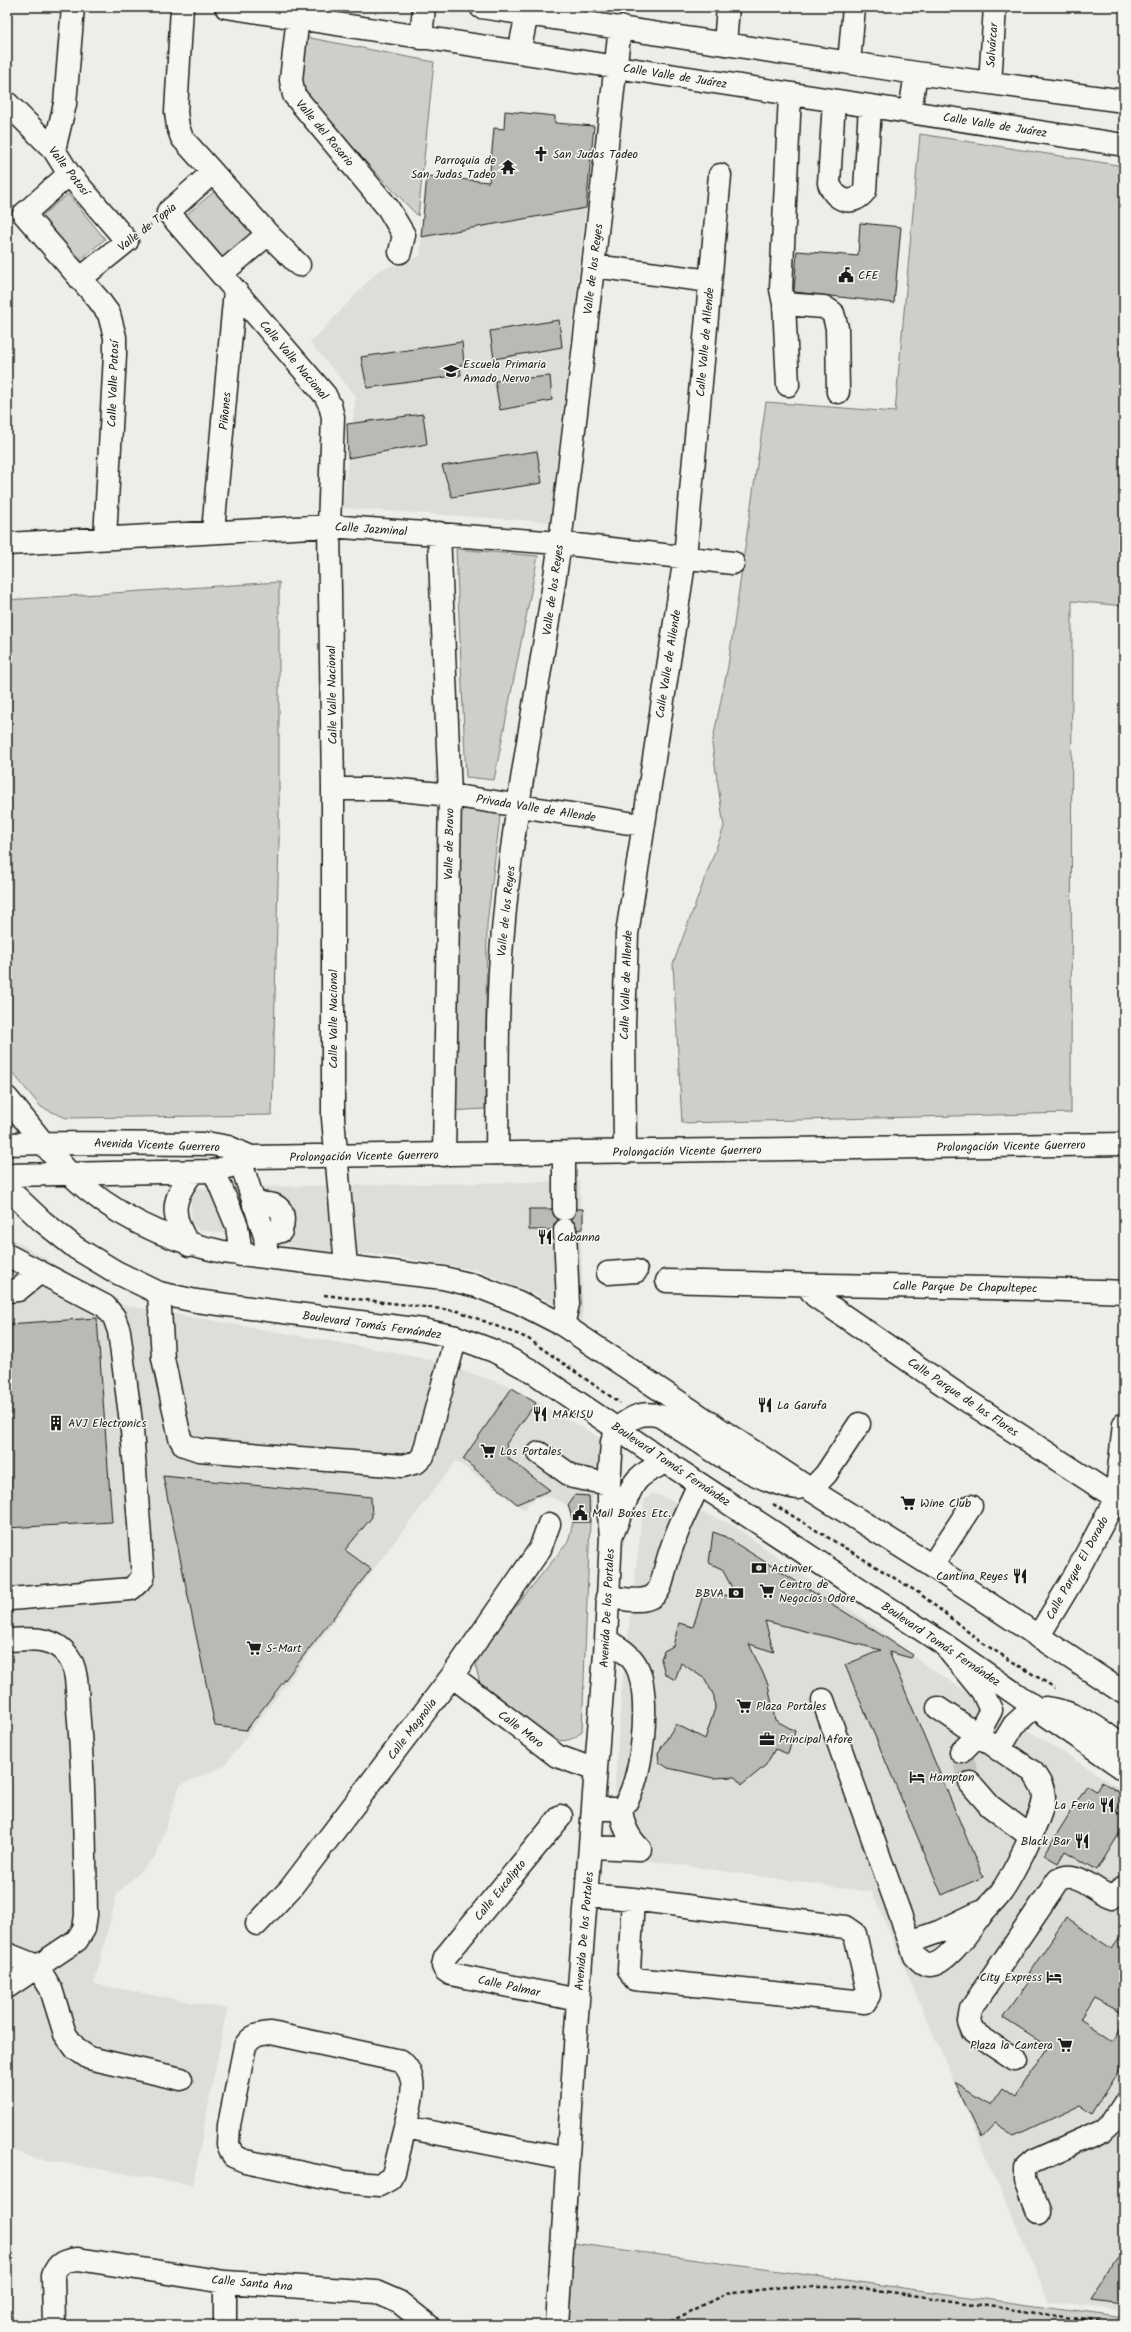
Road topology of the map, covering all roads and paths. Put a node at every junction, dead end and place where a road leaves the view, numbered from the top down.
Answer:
1 (73, 7) edge
2 (182, 7) edge
3 (226, 7) edge
4 (424, 7) edge
5 (481, 7) edge
6 (728, 7) edge
7 (854, 7) edge
8 (995, 7) edge
9 (298, 13) edge
10 (527, 14) junction
11 (620, 27) junction
12 (421, 38) junction
13 (725, 44) junction
14 (519, 52) junction
15 (849, 63) junction
16 (615, 67) junction
17 (916, 73) junction
18 (990, 84) junction
19 (790, 94) junction
20 (834, 101) junction
21 (1124, 101) edge
22 (7, 103) edge
23 (870, 106) junction
24 (910, 112) junction
25 (1124, 145) edge
26 (54, 150) junction
27 (212, 173) junction
28 (69, 174) junction
29 (720, 175) dead end
30 (168, 212) junction
31 (268, 234) junction
32 (127, 241) junction
33 (400, 252) dead end
34 (299, 265) dead end
35 (594, 266) junction
36 (222, 273) junction
37 (80, 279) junction
38 (710, 281) junction
39 (235, 290) junction
40 (784, 304) junction
41 (788, 385) dead end
42 (838, 392) dead end
43 (329, 526) junction
44 (212, 531) junction
45 (439, 534) junction
46 (105, 538) junction
47 (560, 543) junction
48 (7, 544) edge
49 (685, 557) junction
50 (733, 563) dead end
51 (333, 789) junction
52 (450, 794) junction
53 (519, 804) junction
54 (642, 825) junction
55 (7, 1098) edge
56 (44, 1143) junction
57 (7, 1144) edge
58 (1124, 1144) edge
59 (625, 1152) junction
60 (497, 1153) junction
61 (564, 1153) junction
62 (444, 1155) junction
63 (338, 1156) junction
64 (246, 1160) junction
65 (214, 1171) junction
66 (193, 1172) junction
67 (71, 1174) junction
68 (7, 1175) edge
69 (7, 1188) edge
70 (189, 1245) junction
71 (7, 1255) edge
72 (240, 1255) junction
73 (267, 1257) junction
74 (346, 1266) junction
75 (636, 1271) dead end
76 (40, 1272) junction
77 (608, 1273) dead end
78 (667, 1281) dead end
79 (807, 1286) junction
80 (7, 1291) edge
81 (1124, 1292) edge
82 (159, 1293) junction
83 (563, 1325) junction
84 (456, 1337) junction
85 (859, 1424) dead end
86 (1124, 1424) edge
87 (618, 1428) junction
88 (539, 1452) dead end
89 (666, 1462) junction
90 (609, 1484) junction
91 (699, 1484) junction
92 (811, 1490) junction
93 (1120, 1500) edge
94 (971, 1506) dead end
95 (550, 1524) dead end
96 (612, 1536) junction
97 (932, 1566) junction
98 (608, 1597) junction
99 (10, 1599) dead end
100 (1038, 1637) junction
101 (7, 1640) edge
102 (606, 1640) junction
103 (945, 1645) junction
104 (452, 1676) junction
105 (1124, 1693) edge
106 (823, 1700) dead end
107 (1034, 1707) junction
108 (938, 1708) dead end
109 (991, 1710) junction
110 (1014, 1725) junction
111 (977, 1736) junction
112 (1124, 1748) edge
113 (1000, 1750) junction
114 (960, 1752) dead end
115 (1124, 1769) edge
116 (596, 1770) junction
117 (970, 1783) tunnel mouth
118 (593, 1809) junction
119 (621, 1809) junction
120 (560, 1816) dead end
121 (1030, 1836) junction
122 (591, 1847) junction
123 (1124, 1887) edge
124 (587, 1895) junction
125 (632, 1899) junction
126 (986, 1909) junction
127 (257, 1924) dead end
128 (910, 1942) junction
129 (7, 1954) edge
130 (37, 1966) junction
131 (443, 1966) joint
132 (7, 1987) edge
133 (578, 2000) junction
134 (1015, 2060) dead end
135 (181, 2079) dead end
136 (1124, 2104) edge
137 (405, 2127) junction
138 (568, 2159) junction
139 (1038, 2211) dead end
140 (225, 2282) junction
141 (54, 2325) edge
142 (225, 2325) edge
143 (428, 2325) edge
144 (557, 2325) edge
145 (664, 2325) edge
146 (1121, 2325) edge

1 - 26 street
2 - 27 street
3 - 9 street, Calle Valle de Juárez
4 - 12 street
5 - 10 street
6 - 13 street
7 - 15 street
8 - 18 street, Salvárcar
9 - 12 street, Calle Valle de Juárez
9 - 33 street, Valle del Rosario
10 - 11 street
10 - 14 street
11 - 13 street
11 - 16 street, Valle de los Reyes
12 - 14 street, Calle Valle de Juárez
13 - 15 street
14 - 16 street, Calle Valle de Juárez
15 - 17 street
16 - 19 street, Calle Valle de Juárez
16 - 35 street, Valle de los Reyes
17 - 18 street
17 - 24 street
18 - 21 street
19 - 20 street, Calle Valle de Juárez
19 - 40 street
20 - 23 street, Calle Valle de Juárez
20 - 23 street
22 - 26 street, Valle Potosí
23 - 24 street, Calle Valle de Juárez
24 - 25 street, Calle Valle de Juárez
26 - 28 street, Valle Potosí
27 - 30 street, Valle de Topia
27 - 31 street
28 - 32 street, Valle Potosí
28 - 37 street, Calle Valle Potosí
29 - 38 street, Calle Valle de Allende
30 - 32 path, Valle de Topia
30 - 36 street, Calle Valle Nacional
31 - 34 street
31 - 36 street
32 - 37 street, Valle de Topia
35 - 38 street
35 - 47 street, Valle de los Reyes
36 - 39 street, Calle Valle Nacional
37 - 46 street, Calle Valle Potosí
38 - 49 street, Calle Valle de Allende
39 - 43 street, Calle Valle Nacional
39 - 44 street, Piñones
40 - 41 street
40 - 42 street
43 - 44 street, Calle Jazminal
43 - 45 street, Calle Jazminal
43 - 51 street, Calle Valle Nacional
44 - 46 street, Calle Jazminal
45 - 47 street, Calle Jazminal
45 - 52 street, Valle de Bravo
46 - 48 street, Calle Jazminal
47 - 49 street, Calle Jazminal
47 - 53 street, Valle de los Reyes
49 - 50 street, Calle Jazminal
49 - 54 street, Calle Valle de Allende
51 - 52 street, Privada Valle de Allende
51 - 63 street, Calle Valle Nacional
52 - 53 street, Privada Valle de Allende
52 - 62 street, Valle de Bravo
53 - 54 street, Privada Valle de Allende
53 - 60 street, Valle de los Reyes
54 - 59 street, Calle Valle de Allende
55 - 56 street
56 - 57 street, Avenida Vicente Guerrero
56 - 64 street, Avenida Vicente Guerrero
56 - 67 street
58 - 59 street, Prolongación Vicente Guerrero
59 - 61 street, Prolongación Vicente Guerrero
60 - 61 street, Prolongación Vicente Guerrero
60 - 62 street, Prolongación Vicente Guerrero
61 - 83 street
62 - 63 street, Prolongación Vicente Guerrero
63 - 64 street, Prolongación Vicente Guerrero
63 - 74 street, Calle Valle Nacional
64 - 65 street, Avenida Vicente Guerrero
64 - 73 street
65 - 66 street, Avenida Vicente Guerrero
65 - 72 street
66 - 67 street, Avenida Vicente Guerrero
66 - 70 street
67 - 68 street, Avenida Vicente Guerrero
67 - 70 street
69 - 82 street, Boulevard Tomás Fernández
70 - 72 street
71 - 76 street
72 - 73 street
73 - 74 street
74 - 83 street
75 - 77 street
76 - 80 street
76 - 99 street
78 - 79 street, Calle Parque De Chapultepec
79 - 81 street, Calle Parque De Chapultepec
79 - 93 street, Calle Parque de las Flores
82 - 84 street, Boulevard Tomás Fernández
82 - 84 street
83 - 92 street
84 - 87 street, Boulevard Tomás Fernández
85 - 92 street
86 - 93 street
87 - 89 street, Boulevard Tomás Fernández
87 - 90 street, Avenida De los Portales
87 - 92 street
88 - 90 street
89 - 91 street, Boulevard Tomás Fernández
89 - 96 street, Avenida De los Portales
90 - 96 street, Avenida De los Portales
91 - 98 street
91 - 103 street, Boulevard Tomás Fernández
92 - 97 street
93 - 100 street, Calle Parque El Dorado
94 - 97 street
95 - 104 street, Calle Magnolia
96 - 98 street, Avenida De los Portales
97 - 100 street
98 - 102 street, Avenida De los Portales
100 - 105 street
101 - 130 street
102 - 116 street, Avenida De los Portales
102 - 119 street
103 - 107 street, Boulevard Tomás Fernández
103 - 109 street
104 - 116 street, Calle Moro
104 - 127 street, Calle Magnolia
106 - 128 street
107 - 110 street
107 - 112 street
107 - 115 street, Boulevard Tomás Fernández
108 - 111 street
109 - 110 street
109 - 111 street
110 - 113 street
111 - 113 street
111 - 114 street
113 - 121 street
116 - 118 street, Avenida De los Portales
117 - 121 street
118 - 119 street
118 - 122 street, Avenida De los Portales
119 - 122 street
120 - 131 street, Calle Eucalipto
121 - 126 street
122 - 124 street, Avenida De los Portales
123 - 134 street
124 - 125 street
124 - 133 street, Avenida De los Portales
125 - 125 street
126 - 128 street
126 - 128 street
129 - 130 street
130 - 132 street
130 - 135 street
131 - 133 street, Calle Palmar
133 - 138 street, Avenida De los Portales
136 - 139 street
137 - 137 street
137 - 138 street
138 - 144 street, Avenida De los Portales
140 - 141 street, Calle Santa Ana
140 - 142 street
140 - 143 street, Calle Santa Ana
145 - 146 path

